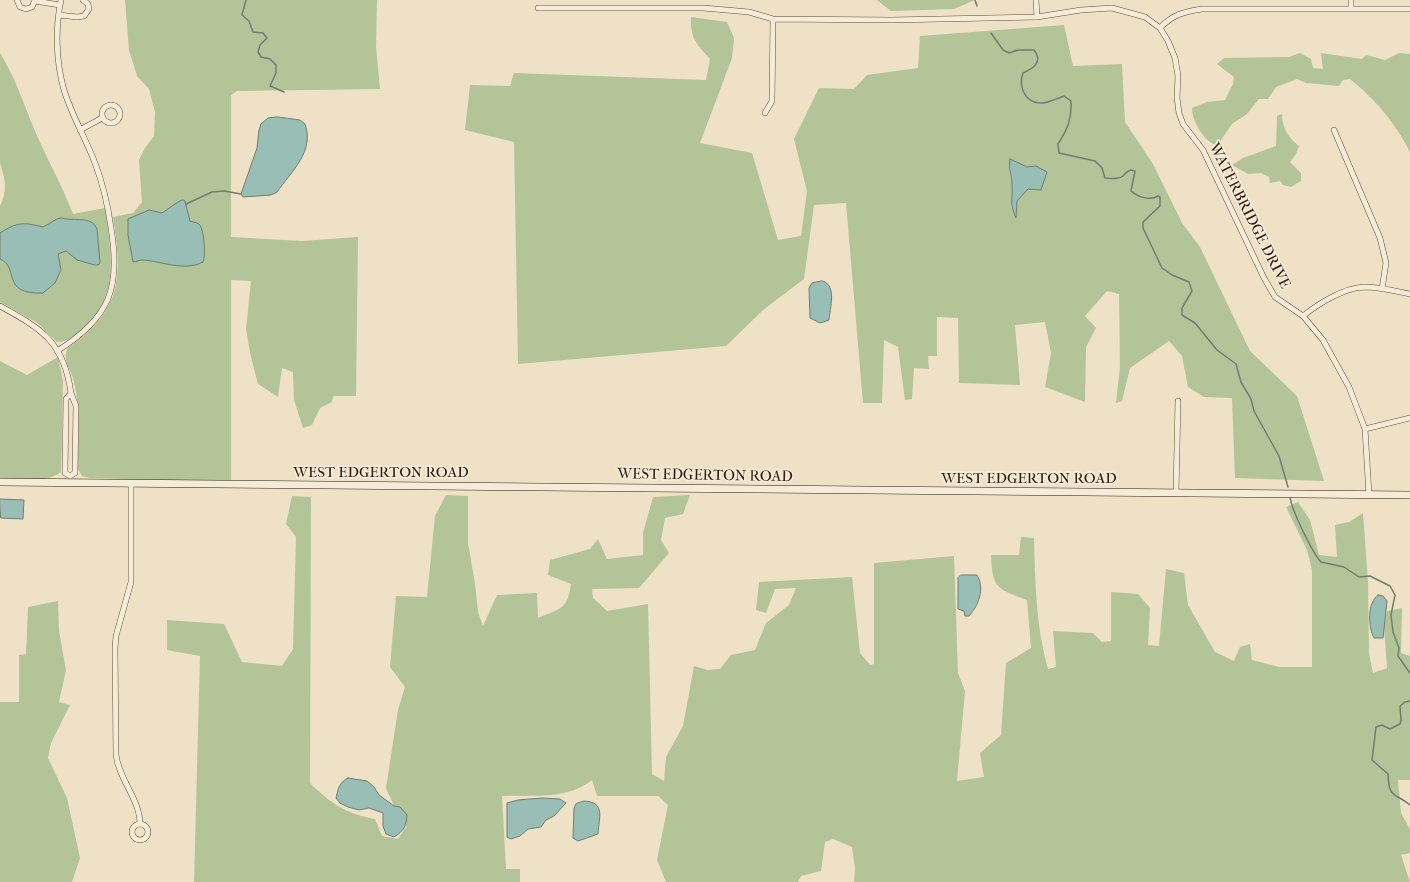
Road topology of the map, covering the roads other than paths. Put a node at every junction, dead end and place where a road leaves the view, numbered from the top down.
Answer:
1 (17, 0) edge
2 (83, 0) edge
3 (1036, 0) edge
4 (1351, 0) edge
5 (35, 1) edge
6 (61, 3) edge
7 (538, 8) dead end
8 (1351, 9) junction
9 (1410, 9) edge
10 (59, 15) junction
11 (1037, 17) junction
12 (772, 19) junction
13 (1160, 28) junction
14 (765, 113) dead end
15 (102, 118) dead end
16 (80, 130) junction
17 (1334, 130) dead end
18 (1382, 289) junction
19 (1410, 294) edge
20 (0, 306) edge
21 (1303, 316) junction
22 (57, 351) junction
23 (71, 393) junction
24 (1178, 401) dead end
25 (1410, 418) edge
26 (1365, 429) junction
27 (70, 479) junction
28 (0, 482) edge
29 (131, 483) junction
30 (1176, 493) junction
31 (1368, 495) junction
32 (1410, 495) edge
33 (140, 824) dead end

1 - 5 street
2 - 10 street
3 - 11 street
4 - 8 street
5 - 6 street
6 - 10 street
7 - 12 street, WATERBRIDGE DRIVE
8 - 9 street
8 - 13 street
10 - 16 street
11 - 12 street, WATERBRIDGE DRIVE
11 - 13 street, WATERBRIDGE DRIVE
12 - 14 street
13 - 21 street, WATERBRIDGE DRIVE
15 - 16 street
16 - 22 street
17 - 18 street
18 - 19 street
18 - 21 street
20 - 22 street
21 - 26 street, WATERBRIDGE DRIVE
22 - 23 street
23 - 27 street
23 - 27 street
24 - 30 street
25 - 26 street
26 - 31 street, WATERBRIDGE DRIVE
27 - 28 street, WEST EDGERTON ROAD
27 - 29 street, WEST EDGERTON ROAD
29 - 30 street, WEST EDGERTON ROAD
29 - 33 street
30 - 31 street, WEST EDGERTON ROAD
31 - 32 street, WEST EDGERTON ROAD

